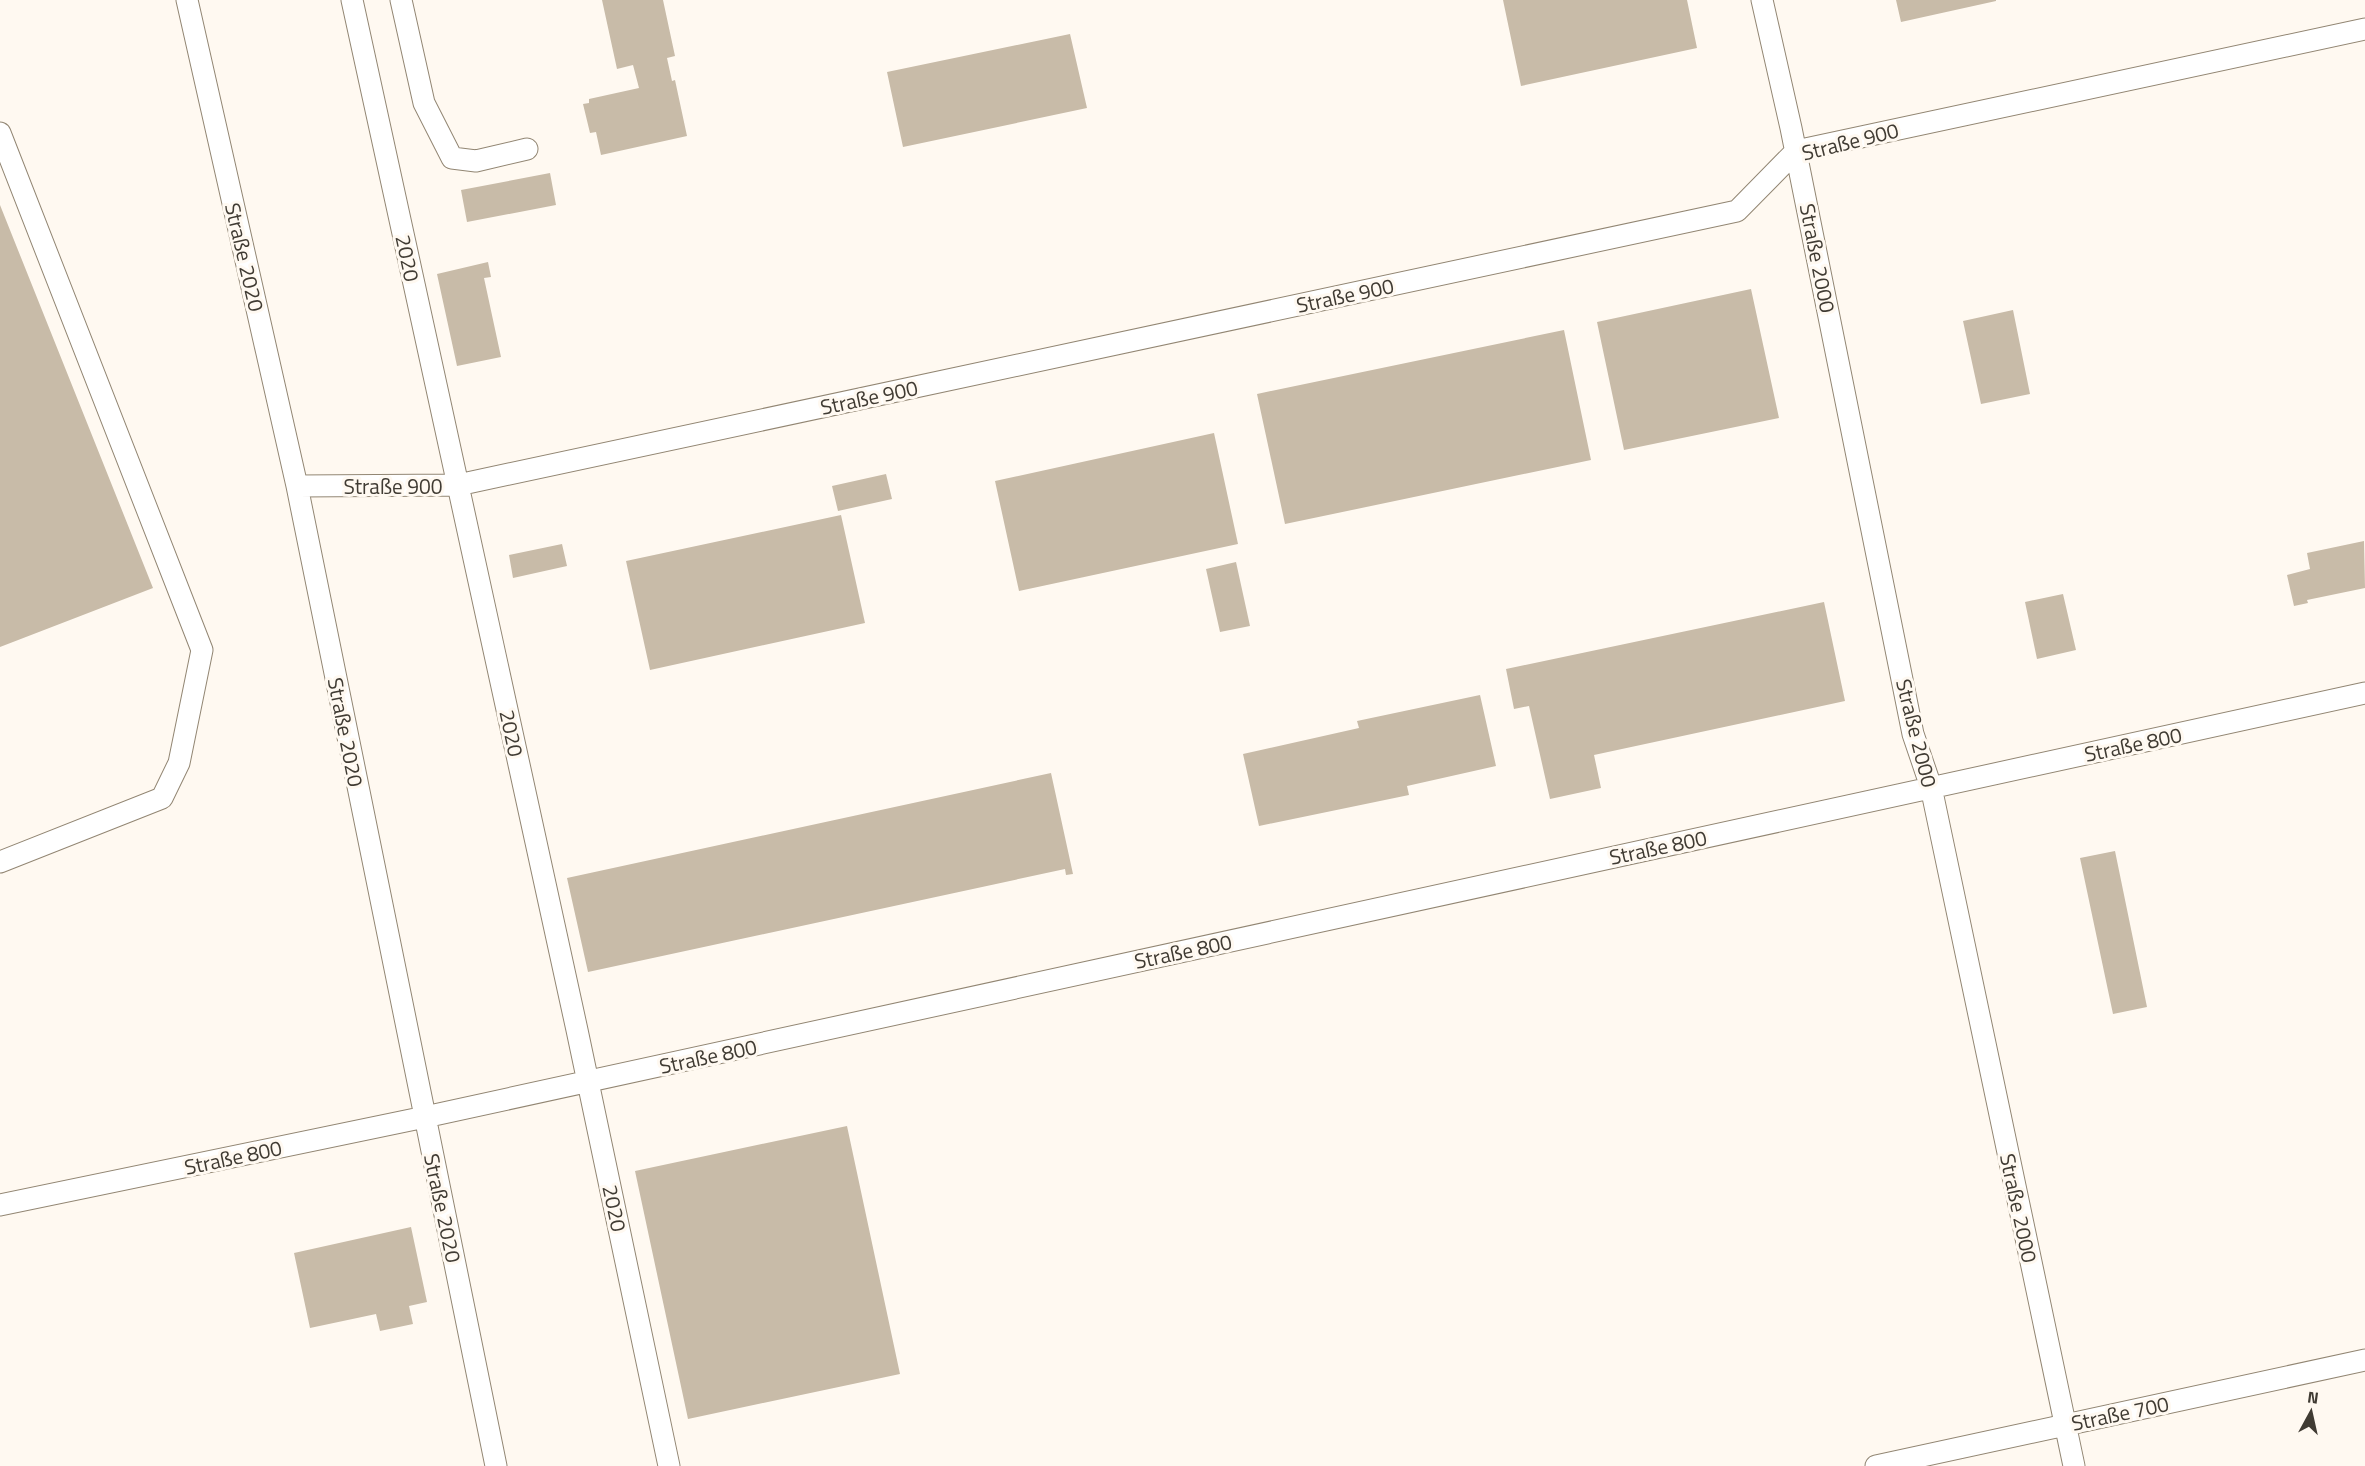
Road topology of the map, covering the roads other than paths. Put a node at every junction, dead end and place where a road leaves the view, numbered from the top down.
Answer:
1 (187, 0) edge
2 (352, 0) edge
3 (401, 0) edge
4 (1762, 0) edge
5 (2365, 29) edge
6 (0, 133) edge
7 (527, 149) dead end
8 (1796, 151) junction
9 (458, 485) junction
10 (297, 486) junction
11 (2365, 693) edge
12 (1931, 788) junction
13 (0, 862) edge
14 (588, 1082) junction
15 (425, 1118) junction
16 (0, 1204) edge
17 (2365, 1360) edge
18 (2065, 1426) junction
19 (496, 1466) edge
20 (669, 1466) edge
21 (1876, 1466) edge
22 (2074, 1466) edge

1 - 10 lane, Straße 2020
2 - 9 lane, 2020
3 - 7 lane
4 - 8 lane, Straße 2000
5 - 8 lane, Straße 900
6 - 13 lane
8 - 9 lane, Straße 900
8 - 12 lane, Straße 2000
9 - 10 lane, Straße 900
9 - 14 lane, 2020
10 - 15 lane, Straße 2020
11 - 12 lane, Straße 800
12 - 14 lane, Straße 800
12 - 18 lane, Straße 2000
14 - 15 lane, Straße 800
14 - 20 lane, 2020
15 - 16 lane, Straße 800
15 - 19 lane, Straße 2020
17 - 18 lane, Straße 700
18 - 21 lane, Straße 700
18 - 22 lane, Straße 2000

